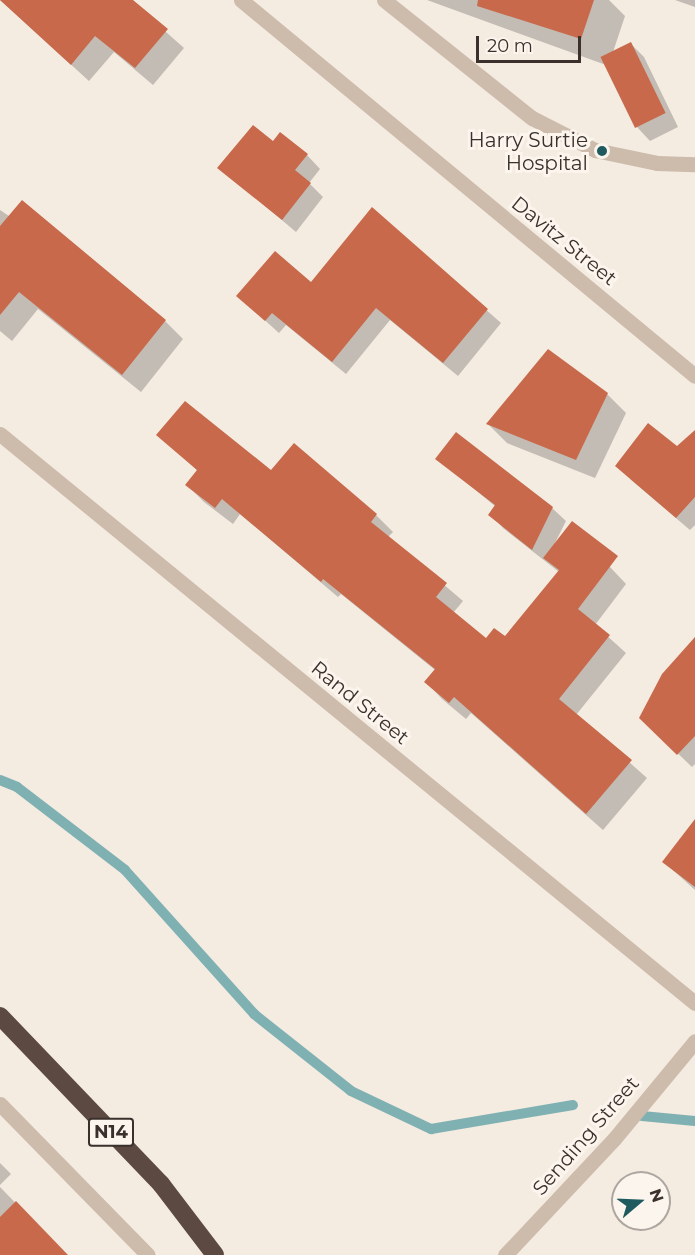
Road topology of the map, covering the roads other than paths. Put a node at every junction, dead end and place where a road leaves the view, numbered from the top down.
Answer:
1 (242, 0) edge
2 (384, 0) edge
3 (695, 164) edge
4 (695, 376) edge
5 (0, 434) edge
6 (695, 1004) edge
7 (0, 1016) edge
8 (695, 1041) edge
9 (0, 1104) edge
10 (148, 1255) edge
11 (215, 1255) edge
12 (505, 1255) edge

1 - 4 street, Davitz Street
2 - 3 street
5 - 6 street, Rand Street
7 - 11 highway, N14
8 - 12 street, Sending Street
9 - 10 street

